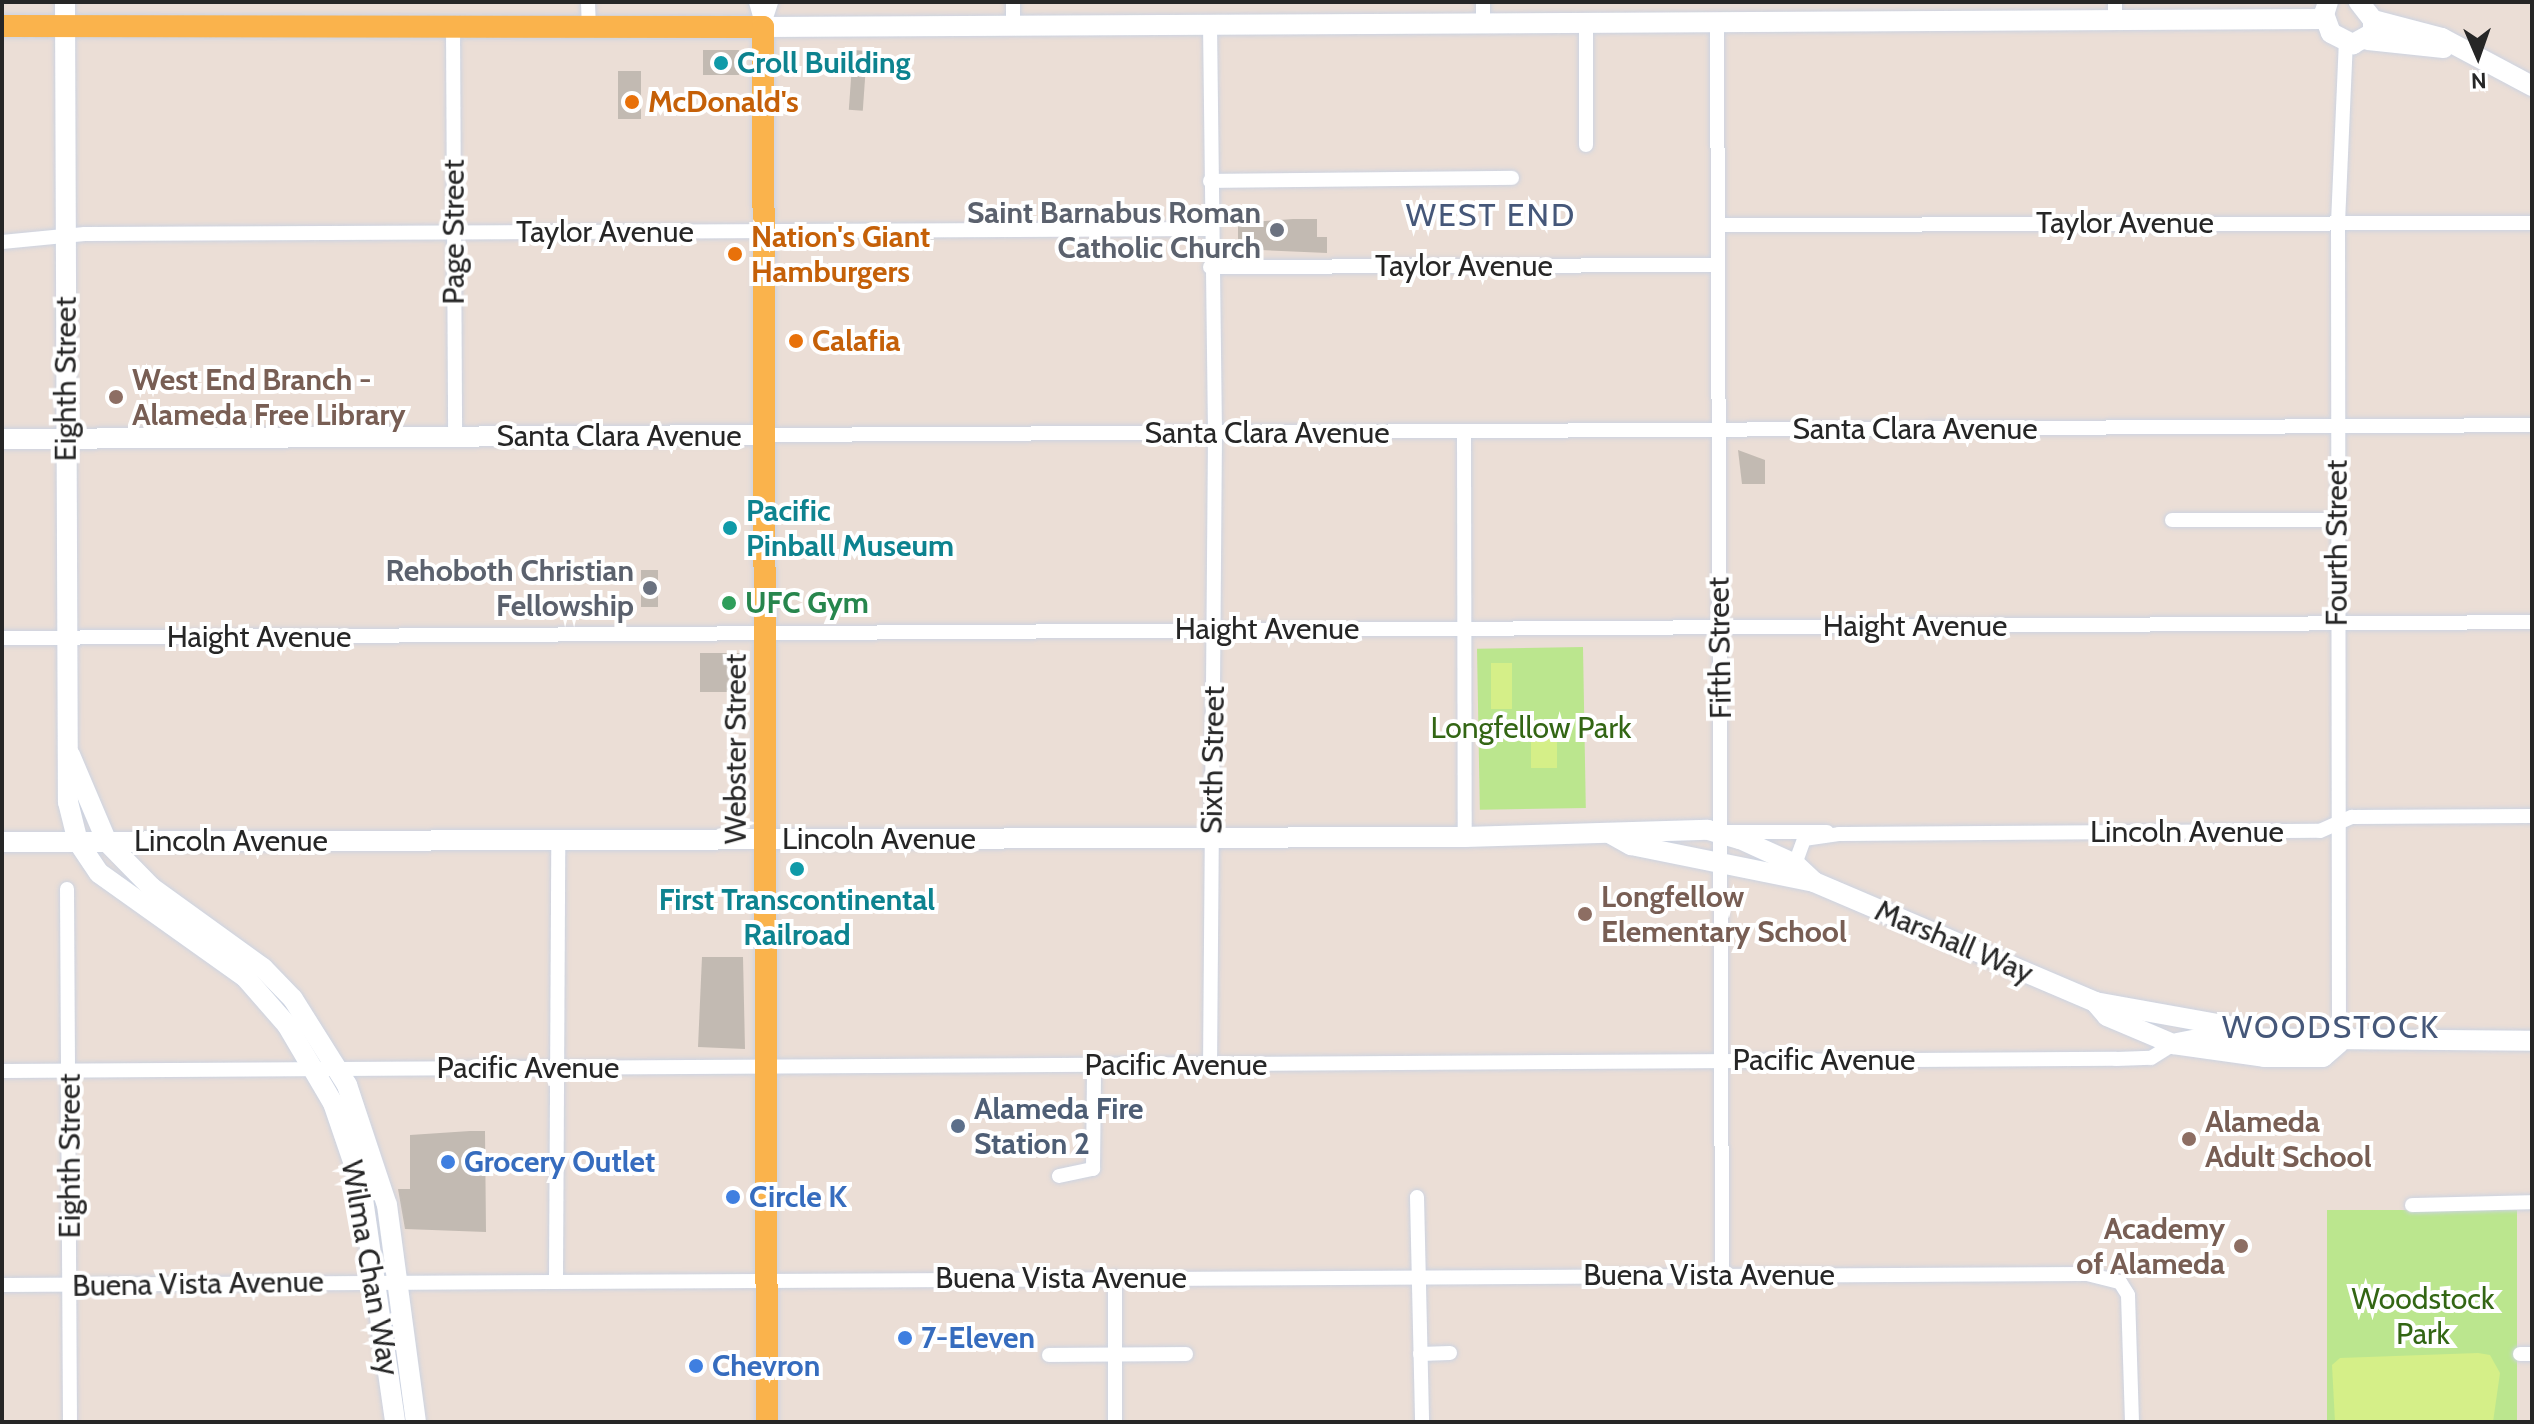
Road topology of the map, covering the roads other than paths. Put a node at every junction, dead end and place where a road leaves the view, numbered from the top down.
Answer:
1 (65, 2) edge
2 (588, 2) edge
3 (756, 2) edge
4 (771, 2) edge
5 (1013, 2) edge
6 (1483, 2) edge
7 (2359, 2) edge
8 (2327, 6) edge
9 (2115, 12) edge
10 (1586, 22) junction
11 (1717, 22) junction
12 (1483, 23) junction
13 (1210, 24) junction
14 (1013, 25) junction
15 (2, 26) edge
16 (65, 26) junction
17 (763, 27) junction
18 (453, 28) junction
19 (589, 28) junction
20 (2371, 30) junction
21 (2346, 43) junction
22 (2532, 86) edge
23 (1586, 145) dead end
24 (1512, 178) dead end
25 (1210, 181) junction
26 (2338, 223) junction
27 (2532, 223) edge
28 (1718, 225) junction
29 (1210, 229) junction
30 (764, 231) junction
31 (454, 232) junction
32 (66, 238) junction
33 (2, 242) edge
34 (1718, 265) junction
35 (1210, 267) junction
36 (2532, 425) edge
37 (2337, 426) junction
38 (1719, 430) junction
39 (1464, 432) junction
40 (1215, 433) junction
41 (764, 435) junction
42 (455, 437) junction
43 (2, 439) edge
44 (67, 439) junction
45 (2172, 520) dead end
46 (2337, 520) junction
47 (2532, 622) edge
48 (2337, 624) junction
49 (1718, 627) junction
50 (1465, 628) junction
51 (1215, 629) junction
52 (765, 632) junction
53 (2, 638) edge
54 (69, 638) junction
55 (70, 755) junction
56 (2532, 816) edge
57 (2337, 825) junction
58 (1722, 832) junction
59 (1611, 834) junction
60 (1839, 834) junction
61 (1465, 837) junction
62 (1212, 838) junction
63 (558, 839) junction
64 (766, 840) junction
65 (2, 842) edge
66 (78, 842) junction
67 (107, 842) junction
68 (1650, 846) junction
69 (1723, 860) junction
70 (1795, 864) junction
71 (1814, 882) junction
72 (67, 889) dead end
73 (2095, 1002) junction
74 (2532, 1041) edge
75 (2339, 1043) junction
76 (2173, 1044) junction
77 (1721, 1060) junction
78 (1210, 1064) junction
79 (1094, 1065) junction
80 (556, 1068) junction
81 (767, 1068) junction
82 (315, 1070) junction
83 (339, 1070) junction
84 (2, 1071) edge
85 (69, 1071) junction
86 (1059, 1176) dead end
87 (1417, 1197) dead end
88 (2532, 1202) edge
89 (2412, 1205) dead end
90 (1722, 1274) junction
91 (1418, 1276) junction
92 (1115, 1277) junction
93 (767, 1279) junction
94 (556, 1280) junction
95 (386, 1282) junction
96 (2, 1285) edge
97 (70, 1285) junction
98 (1450, 1353) dead end
99 (1186, 1354) dead end
100 (1420, 1354) junction
101 (1049, 1355) dead end
102 (1119, 1355) junction
103 (70, 1422) edge
104 (395, 1422) edge
105 (416, 1422) edge
106 (767, 1422) edge
107 (1115, 1422) edge
108 (1422, 1422) edge
109 (2132, 1422) edge

1 - 16 street, Eighth Street
2 - 19 street
3 - 17 street, Webster Street
4 - 17 street, Webster Street
5 - 14 street
6 - 12 street
7 - 20 street
8 - 9 street
8 - 21 street
9 - 11 street
10 - 11 street
10 - 12 street
10 - 23 street
11 - 28 street, Fifth Street
12 - 13 street
13 - 14 street
13 - 25 street, Sixth Street
14 - 17 street
15 - 16 main road
16 - 18 main road
16 - 32 street, Eighth Street
17 - 19 main road
17 - 30 main road, Webster Street
18 - 19 main road
18 - 31 street, Page Street
20 - 21 street
20 - 22 street
21 - 26 street, Fourth Street
24 - 25 street
25 - 29 street, Sixth Street
26 - 27 street, Taylor Avenue
26 - 28 street, Taylor Avenue
26 - 37 street, Fourth Street
28 - 34 street, Fifth Street
29 - 30 street, Taylor Avenue
29 - 35 street, Sixth Street
30 - 31 street, Taylor Avenue
30 - 41 main road, Webster Street
31 - 32 street, Taylor Avenue
31 - 42 street, Page Street
32 - 33 street, Taylor Avenue
32 - 44 street, Eighth Street
34 - 35 street, Taylor Avenue
34 - 38 street, Fifth Street
35 - 40 street, Sixth Street
36 - 37 street, Santa Clara Avenue
37 - 38 street, Santa Clara Avenue
37 - 46 street, Fourth Street
38 - 39 street, Santa Clara Avenue
38 - 49 street, Fifth Street
39 - 40 street, Santa Clara Avenue
39 - 50 street
40 - 41 street, Santa Clara Avenue
40 - 51 street, Sixth Street
41 - 42 street, Santa Clara Avenue
41 - 52 main road, Webster Street
42 - 44 street, Santa Clara Avenue
43 - 44 street, Santa Clara Avenue
44 - 54 street, Eighth Street
45 - 46 street
46 - 48 street, Fourth Street
47 - 48 street, Haight Avenue
48 - 49 street, Haight Avenue
48 - 57 street, Fourth Street
49 - 50 street, Haight Avenue
49 - 58 street, Fifth Street
50 - 51 street, Haight Avenue
50 - 61 street
51 - 52 street, Haight Avenue
51 - 62 street, Sixth Street
52 - 54 street, Haight Avenue
52 - 64 main road, Webster Street
53 - 54 street, Haight Avenue
54 - 55 street, Eighth Street
55 - 66 street, Eighth Street
55 - 67 street, Eighth Street
56 - 57 street, Lincoln Avenue
57 - 60 street, Lincoln Avenue
57 - 75 street, Fourth Street
58 - 59 street, Lincoln Avenue
58 - 60 street, Lincoln Avenue
58 - 68 street
58 - 69 street, Fifth Street
58 - 70 street, Marshall Way
59 - 61 street, Lincoln Avenue
59 - 68 street, Lincoln Avenue
60 - 70 street, Lincoln Avenue
61 - 62 street, Lincoln Avenue
62 - 64 street, Lincoln Avenue
62 - 78 street, Sixth Street
63 - 64 street, Lincoln Avenue
63 - 67 street, Lincoln Avenue
63 - 80 street
64 - 81 main road, Webster Street
65 - 66 street, Lincoln Avenue
66 - 67 street, Lincoln Avenue
66 - 82 street, Wilma Chan Way
67 - 83 street, Wilma Chan Way
68 - 69 street, Lincoln Avenue
69 - 71 street, Marshall Way
69 - 77 street, Fifth Street
70 - 71 street, Marshall Way
71 - 73 street, Marshall Way
72 - 85 street, Eighth Street
73 - 75 street, Marshall Way
73 - 76 street, Marshall Way
74 - 75 street
75 - 76 street
76 - 77 street, Pacific Avenue
77 - 78 street, Pacific Avenue
77 - 90 street, Fifth Street
78 - 79 street, Pacific Avenue
79 - 81 street, Pacific Avenue
79 - 86 street
80 - 81 street, Pacific Avenue
80 - 83 street, Pacific Avenue
80 - 94 street
81 - 93 main road, Webster Street
82 - 83 street, Pacific Avenue
82 - 85 street, Pacific Avenue
82 - 95 street, Wilma Chan Way
83 - 95 street, Wilma Chan Way
84 - 85 street, Pacific Avenue
85 - 97 street, Eighth Street
87 - 91 street
88 - 89 street
90 - 91 street, Buena Vista Avenue
90 - 109 street, Buena Vista Avenue
91 - 92 street, Buena Vista Avenue
91 - 100 street
92 - 93 street, Buena Vista Avenue
92 - 102 street
93 - 94 street, Buena Vista Avenue
93 - 106 main road, Webster Street
94 - 95 street, Buena Vista Avenue
95 - 97 street, Buena Vista Avenue
95 - 104 street, Wilma Chan Way
95 - 105 street, Wilma Chan Way
96 - 97 street, Buena Vista Avenue
97 - 103 street, Eighth Street
98 - 100 street
99 - 102 street
100 - 108 street
101 - 102 street
102 - 107 street

